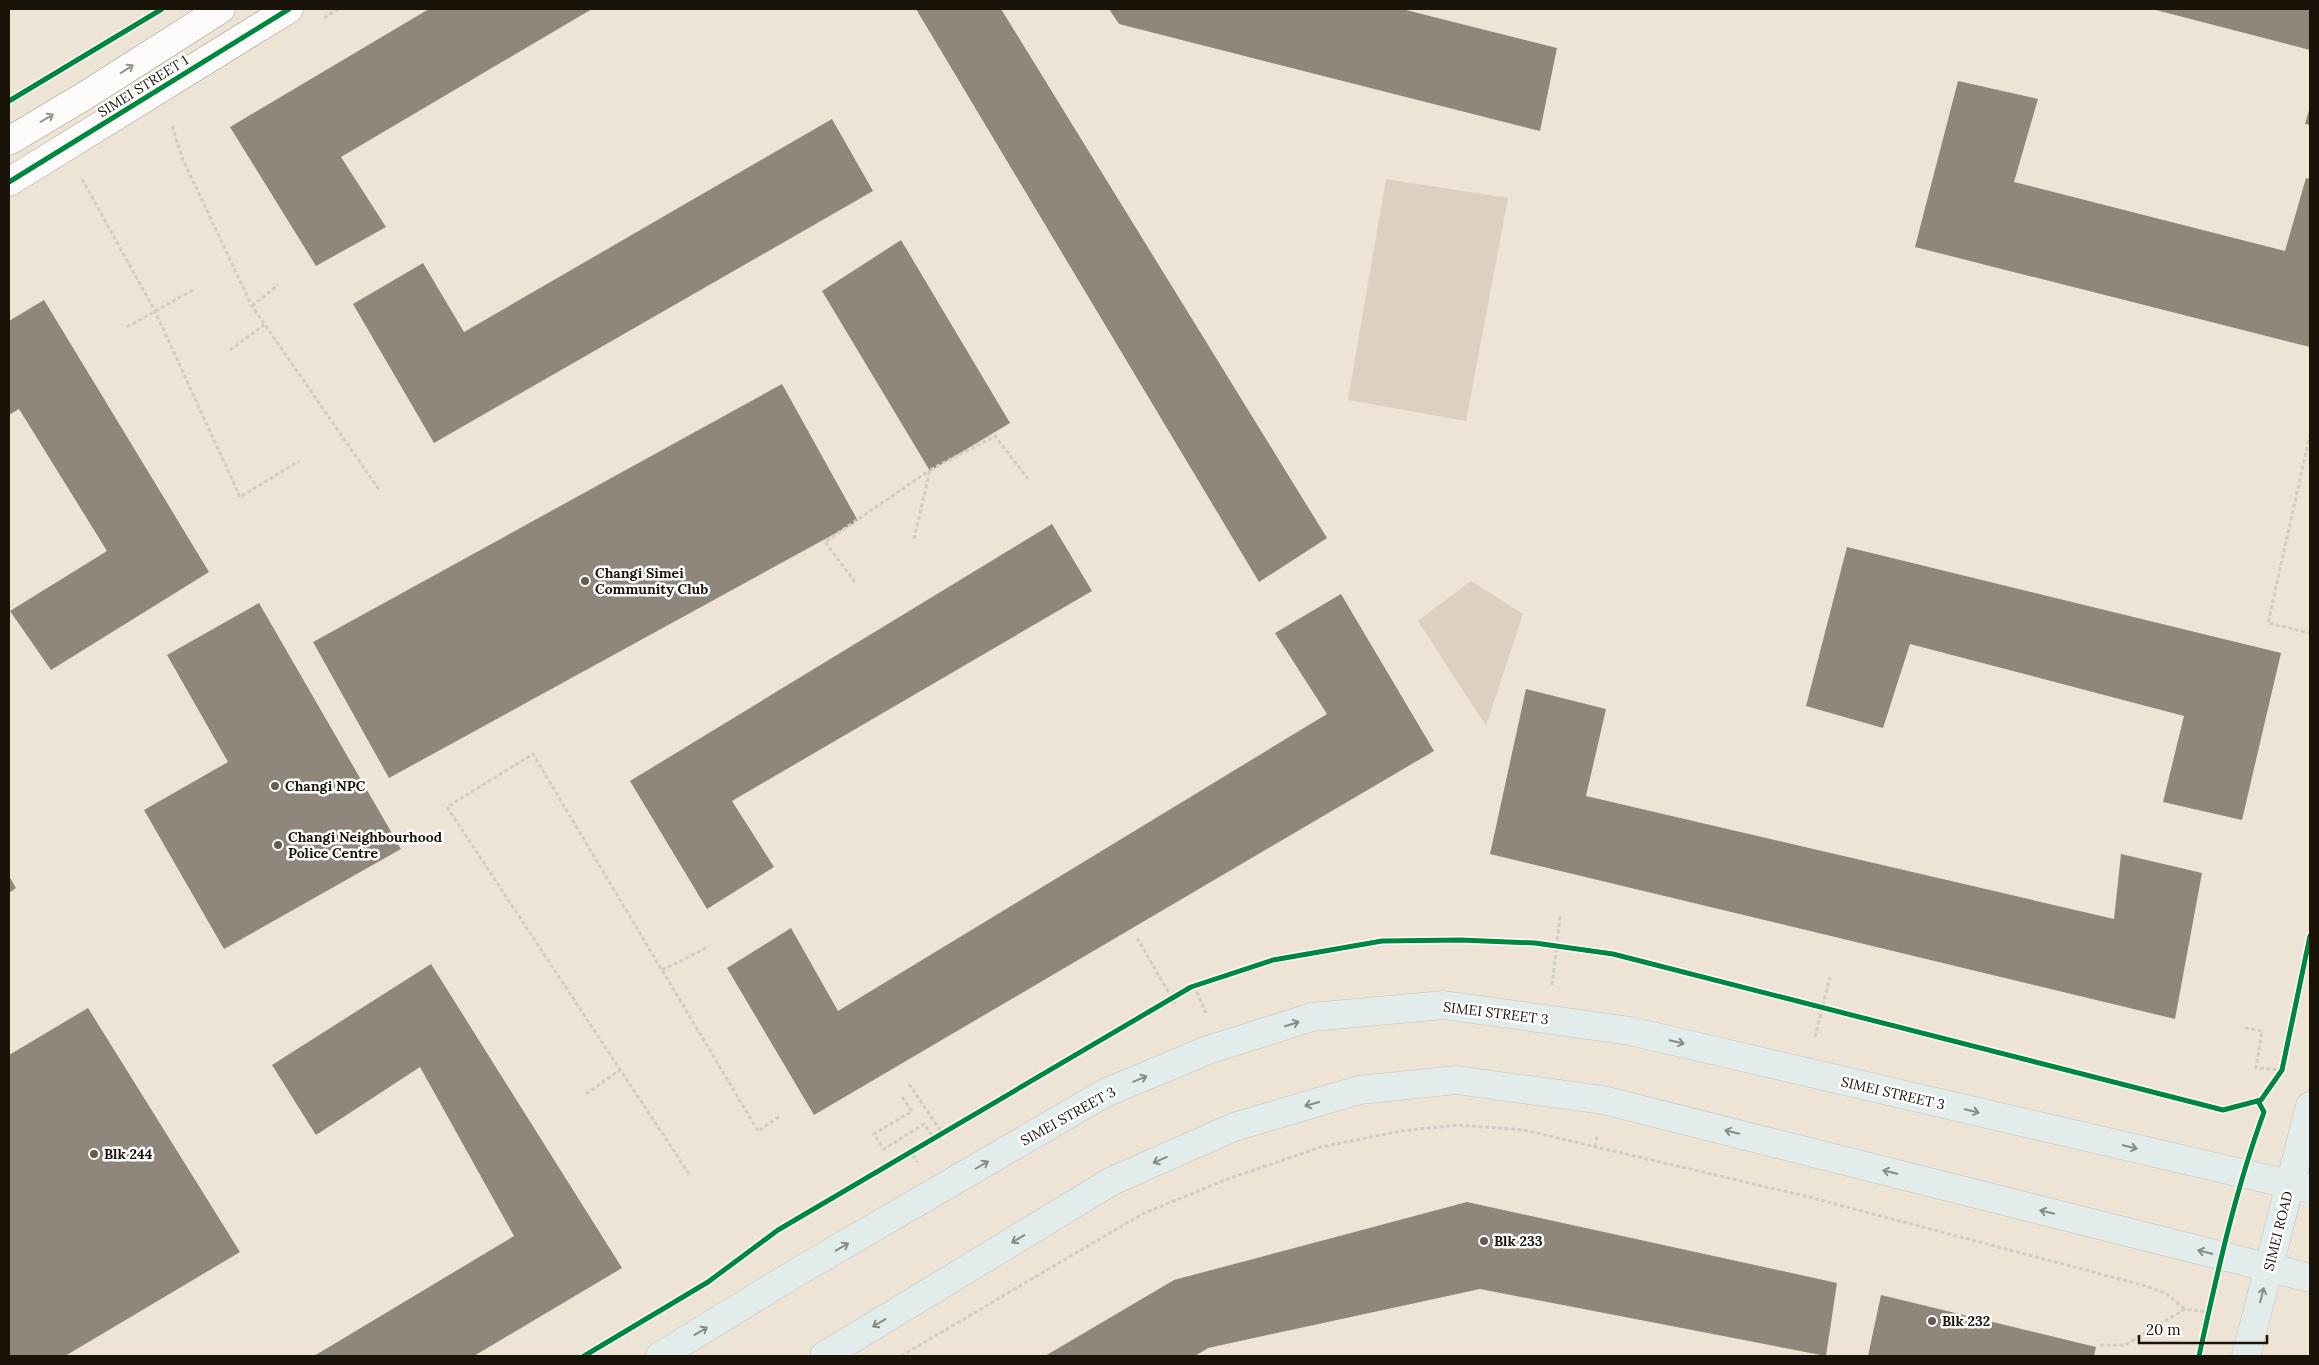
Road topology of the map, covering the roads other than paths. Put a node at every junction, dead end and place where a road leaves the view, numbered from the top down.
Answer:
1 (221, 9) edge
2 (290, 9) edge
3 (9, 141) edge
4 (9, 182) edge
5 (2310, 1106) edge
6 (2300, 1187) edge
7 (2269, 1268) junction
8 (2310, 1278) edge
9 (660, 1356) edge
10 (824, 1356) edge
11 (2246, 1356) edge

3 -> 1 street, SIMEI STREET 1
2 - 4 street, SIMEI STREET 1
5 - 6 main road, SIMEI ROAD
6 - 7 main road, SIMEI ROAD
9 -> 6 main road, SIMEI STREET 3
7 - 8 main road
7 -> 10 main road
11 -> 7 main road, SIMEI ROAD

